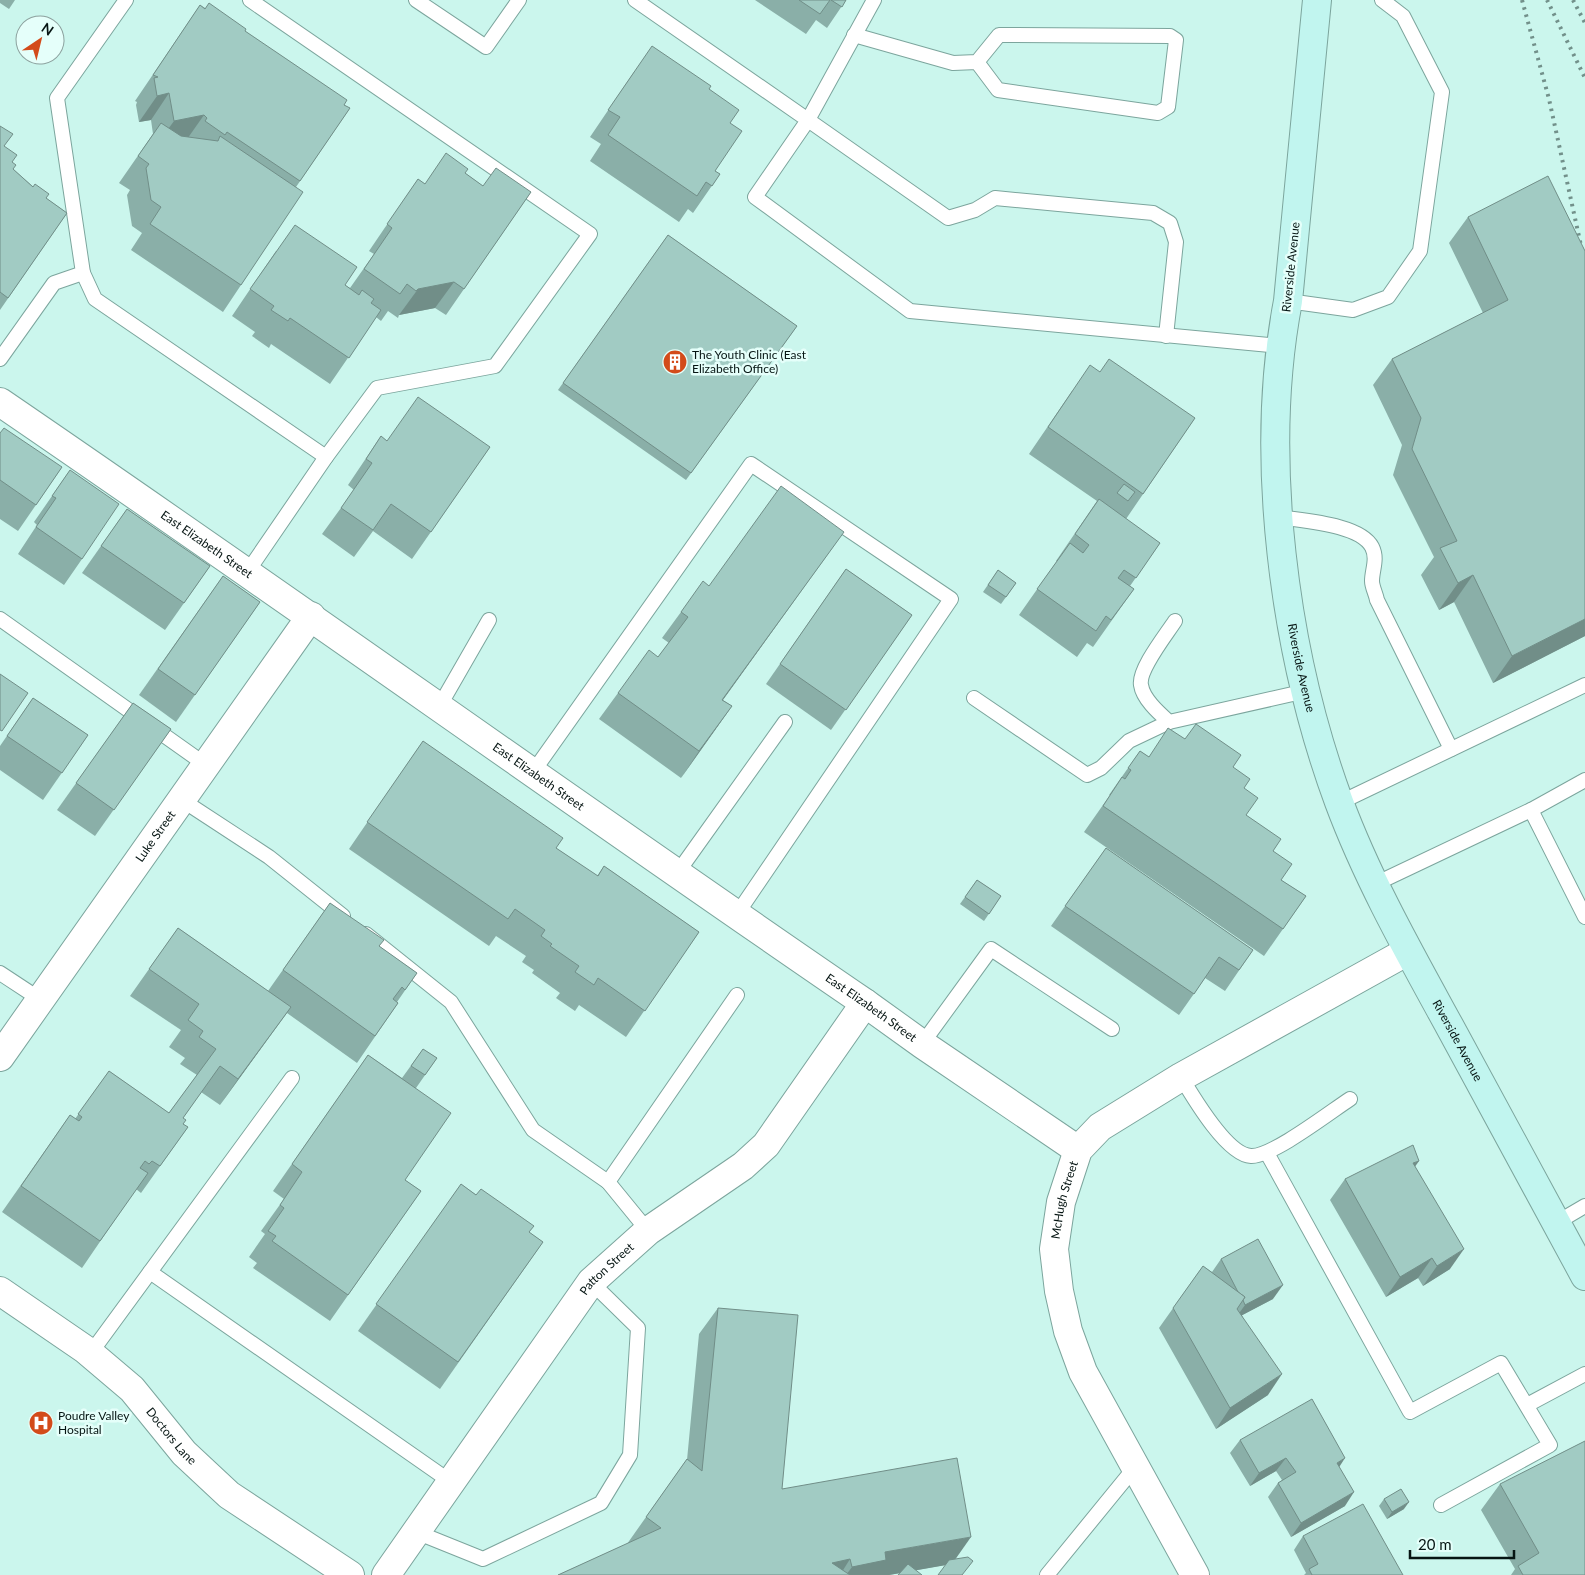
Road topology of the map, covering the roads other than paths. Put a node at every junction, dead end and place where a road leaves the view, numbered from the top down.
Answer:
1 (126, 0) edge
2 (250, 0) edge
3 (416, 0) edge
4 (519, 0) edge
5 (635, 0) edge
6 (874, 0) edge
7 (1317, 0) edge
8 (1382, 0) edge
9 (854, 35) junction
10 (977, 62) junction
11 (808, 120) junction
12 (83, 273) junction
13 (1288, 301) junction
14 (1166, 336) junction
15 (1279, 346) junction
16 (0, 359) edge
17 (0, 402) edge
18 (326, 457) junction
19 (1279, 517) junction
20 (248, 571) junction
21 (311, 616) junction
22 (0, 619) edge
23 (489, 620) dead end
24 (1175, 621) dead end
25 (1585, 686) edge
26 (1306, 691) junction
27 (974, 698) dead end
28 (439, 708) junction
29 (785, 722) dead end
30 (1169, 722) junction
31 (1451, 749) junction
32 (206, 765) junction
33 (533, 772) junction
34 (1585, 780) edge
35 (182, 800) junction
36 (1339, 803) junction
37 (1531, 810) junction
38 (678, 872) junction
39 (1375, 884) junction
40 (736, 914) junction
41 (1585, 917) edge
42 (1408, 952) junction
43 (0, 973) edge
44 (737, 995) dead end
45 (41, 1000) junction
46 (866, 1003) junction
47 (1112, 1029) dead end
48 (922, 1044) junction
49 (0, 1057) edge
50 (1181, 1077) junction
51 (292, 1078) dead end
52 (1350, 1099) dead end
53 (1078, 1150) junction
54 (1267, 1153) junction
55 (608, 1182) junction
56 (1585, 1206) edge
57 (1556, 1223) junction
58 (648, 1231) junction
59 (150, 1272) junction
60 (1585, 1276) edge
61 (591, 1282) junction
62 (0, 1291) edge
63 (90, 1354) junction
64 (1585, 1374) edge
65 (1527, 1405) junction
66 (1136, 1466) junction
67 (451, 1482) junction
68 (1441, 1505) dead end
69 (416, 1532) junction
70 (350, 1575) edge
71 (386, 1575) edge
72 (1047, 1575) edge
73 (1195, 1575) edge

1 - 12 lane
2 - 18 lane
3 - 4 lane
5 - 11 lane
6 - 9 lane
7 - 13 main road, Riverside Avenue
8 - 13 lane
9 - 10 lane
9 - 11 lane
10 - 10 lane
11 - 14 lane
11 - 14 lane
12 - 16 lane
12 - 18 lane
13 - 15 main road, Riverside Avenue
14 - 15 lane
15 - 19 main road, Riverside Avenue
17 - 20 street, East Elizabeth Street
18 - 20 lane
19 - 26 main road, Riverside Avenue
19 - 31 lane
20 - 21 street, East Elizabeth Street
21 - 28 street, East Elizabeth Street
21 - 32 street, Luke Street
22 - 32 lane
23 - 28 lane
24 - 30 lane
25 - 31 lane
26 - 30 lane
26 - 36 main road, Riverside Avenue
27 - 30 lane
28 - 33 street, East Elizabeth Street
29 - 38 lane
31 - 36 lane
32 - 35 street, Luke Street
33 - 38 street, East Elizabeth Street
33 - 40 lane
34 - 37 lane
35 - 45 street, Luke Street
35 - 55 lane
36 - 39 main road, Riverside Avenue
37 - 39 lane
37 - 41 lane
38 - 40 street, East Elizabeth Street
39 - 42 main road, Riverside Avenue
40 - 46 street, East Elizabeth Street
42 - 50 street, McHugh Street
42 - 57 main road, Riverside Avenue
43 - 45 lane
44 - 55 lane
45 - 49 street, Luke Street
46 - 48 street, East Elizabeth Street
46 - 58 street, Patton Street
47 - 48 lane
48 - 53 street, East Elizabeth Street
50 - 53 street, McHugh Street
50 - 54 lane
51 - 59 lane
52 - 54 lane
53 - 66 street, McHugh Street
54 - 65 lane
55 - 58 lane
56 - 57 lane
57 - 60 main road, Riverside Avenue
58 - 61 street, Patton Street
59 - 63 lane
59 - 67 lane
61 - 67 street, Patton Street
61 - 69 lane
62 - 63 street, Doctors Lane
63 - 70 street, Doctors Lane
64 - 65 lane
65 - 68 lane
66 - 72 lane
66 - 73 street, McHugh Street
67 - 69 street, Patton Street
69 - 71 street, Patton Street

